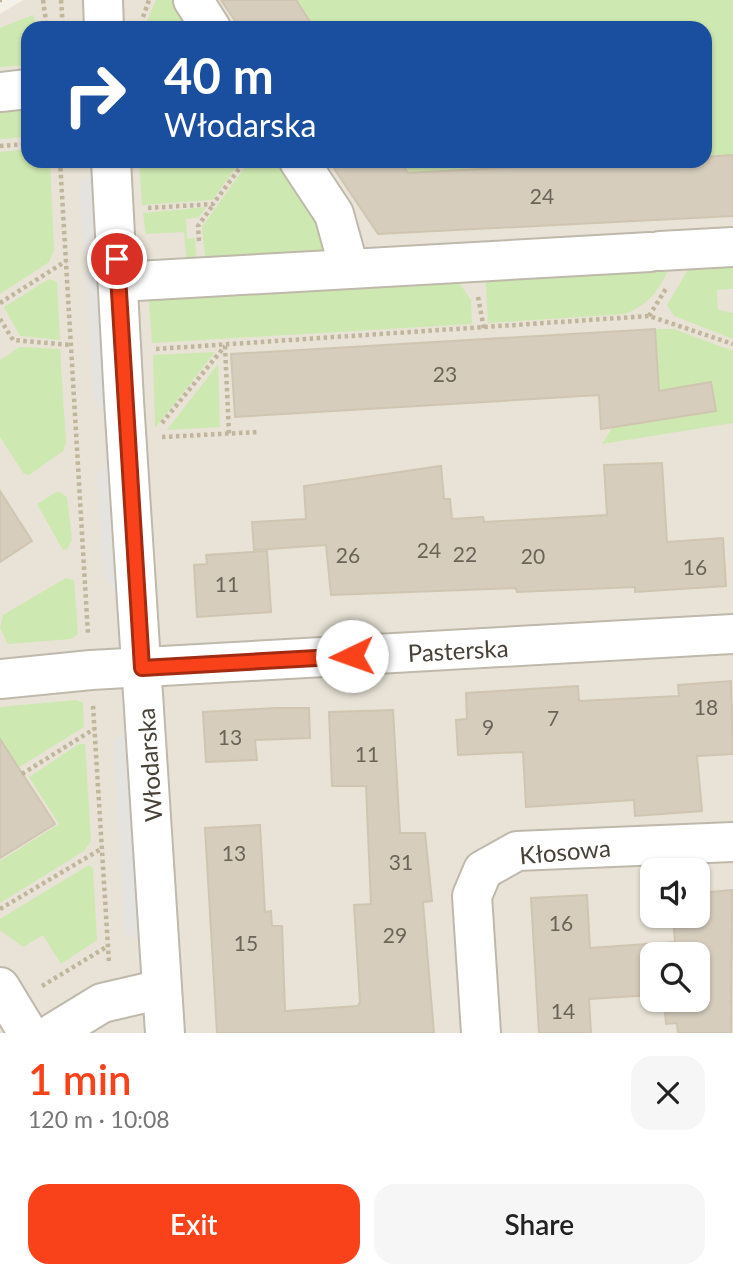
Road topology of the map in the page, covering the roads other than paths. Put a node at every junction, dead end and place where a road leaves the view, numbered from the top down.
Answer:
1 (103, 0) edge
2 (193, 0) edge
3 (104, 21) edge
4 (206, 21) edge
5 (21, 90) edge
6 (0, 92) edge
7 (111, 168) edge
8 (304, 168) edge
9 (733, 247) edge
10 (349, 268) junction
11 (119, 282) junction
12 (733, 634) edge
13 (142, 668) junction
14 (0, 679) edge
15 (733, 842) edge
16 (162, 989) junction
17 (52, 1033) edge
18 (165, 1033) edge
19 (481, 1033) edge

1 - 3 street
2 - 4 street
5 - 6 street
7 - 11 street, Włodarska
8 - 10 street
9 - 10 street
10 - 11 street
11 - 13 street, Włodarska
12 - 13 street, Pasterska
13 - 14 street, Pasterska
13 - 16 street, Włodarska
15 - 19 street, Kłosowa
16 - 17 street
16 - 18 street, Włodarska

